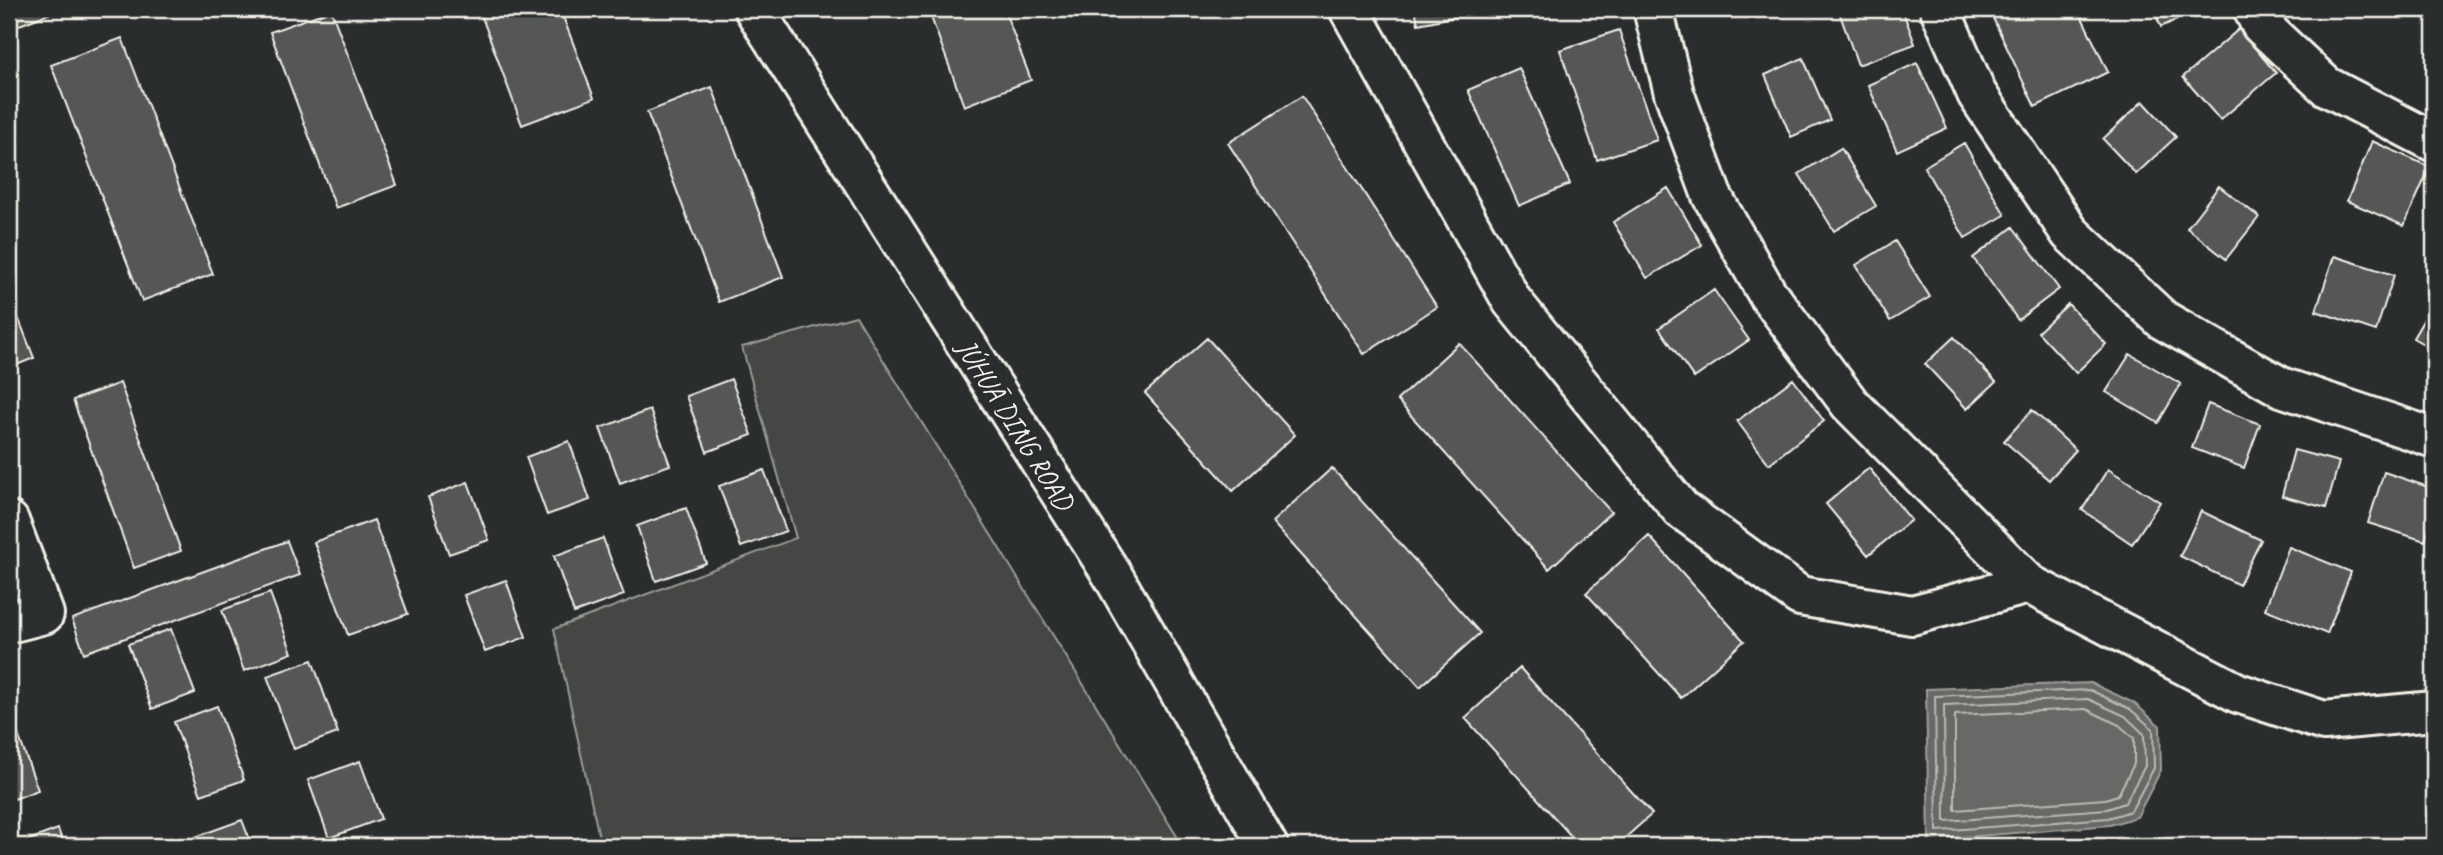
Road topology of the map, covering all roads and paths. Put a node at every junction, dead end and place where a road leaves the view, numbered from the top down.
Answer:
1 (754, 9) edge
2 (1349, 9) edge
3 (1653, 9) edge
4 (1940, 9) edge
5 (2253, 9) edge
6 (2434, 142) edge
7 (2434, 438) edge
8 (9, 521) edge
9 (2028, 584) junction
10 (9, 623) edge
11 (2434, 711) edge
12 (1268, 846) edge

1 - 12 street, JÚHUĀ DǏNG ROAD
2 - 9 street
3 - 9 street
4 - 7 street
5 - 6 street
8 - 10 street
9 - 11 street

